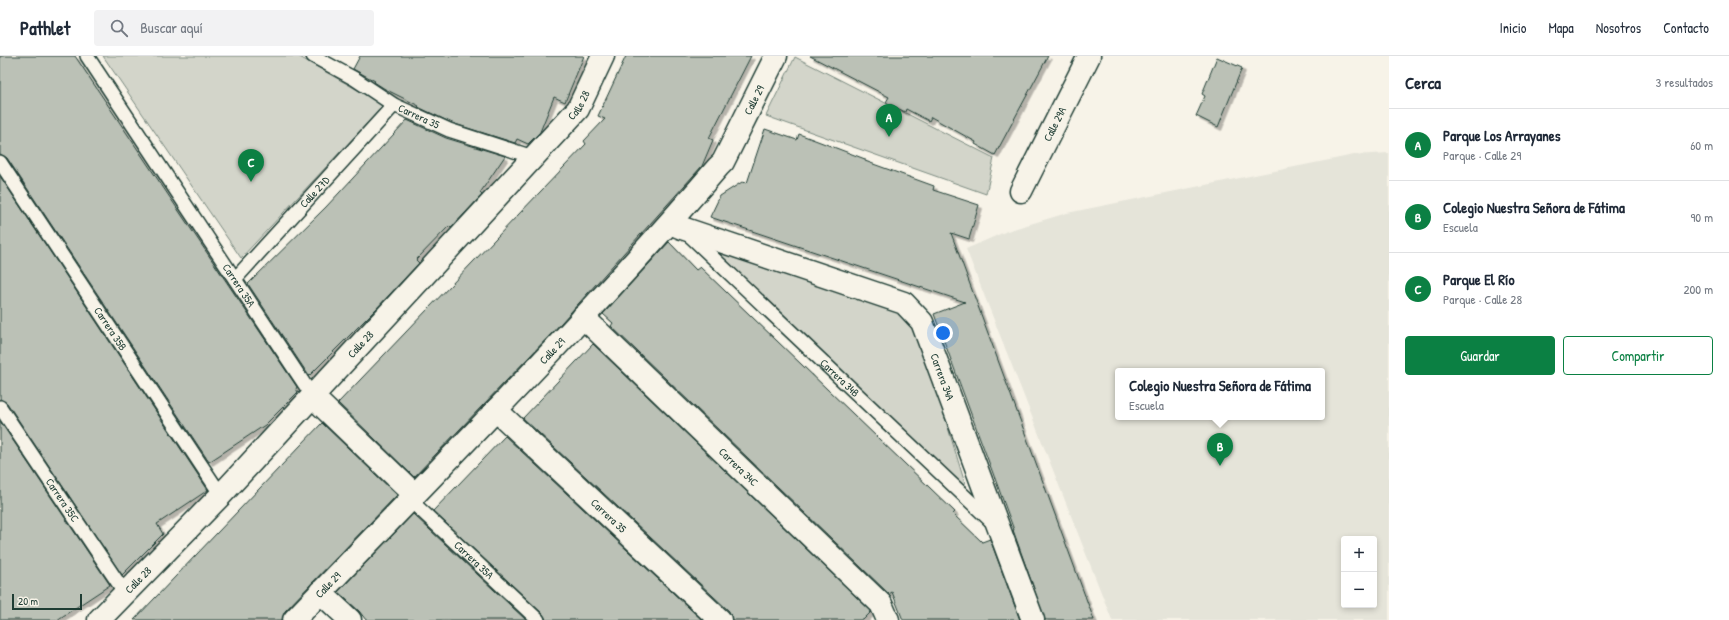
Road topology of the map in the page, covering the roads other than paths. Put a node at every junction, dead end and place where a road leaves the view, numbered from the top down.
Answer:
1 (87, 56) edge
2 (313, 56) edge
3 (603, 56) edge
4 (776, 56) edge
5 (1089, 56) edge
6 (394, 104) junction
7 (533, 158) junction
8 (0, 162) edge
9 (1020, 191) dead end
10 (676, 225) junction
11 (235, 279) junction
12 (583, 317) junction
13 (313, 397) junction
14 (0, 407) edge
15 (497, 411) junction
16 (221, 495) junction
17 (412, 497) junction
18 (997, 527) junction
19 (320, 592) junction
20 (125, 593) junction
21 (100, 620) edge
22 (294, 620) edge
23 (350, 620) edge
24 (538, 620) edge
25 (720, 620) edge
26 (888, 620) edge
27 (1033, 620) edge

1 - 11 lane, Carrera 35A
2 - 6 lane, Carrera 35
3 - 7 street, Calle 28
4 - 10 street, Calle 29
5 - 9 street, Calle 29A
6 - 7 lane, Carrera 35
6 - 11 lane, Calle 27D
7 - 13 street, Calle 28
8 - 16 lane, Carrera 35B
10 - 12 street, Calle 29
10 - 18 lane, Carrera 34B
10 - 18 street, Carrera 34A
11 - 13 lane, Carrera 35A
12 - 15 street, Calle 29
12 - 26 street, Carrera 34C
13 - 16 street, Calle 28
13 - 17 street, Carrera 35A
14 - 20 lane, Carrera 35C
15 - 17 street, Calle 29
15 - 25 street, Carrera 35
16 - 20 street, Calle 28
17 - 19 street, Calle 29
17 - 24 lane, Carrera 35A
18 - 27 street, Carrera 34A
19 - 22 street, Calle 29
19 - 23 street
20 - 21 street, Calle 28

